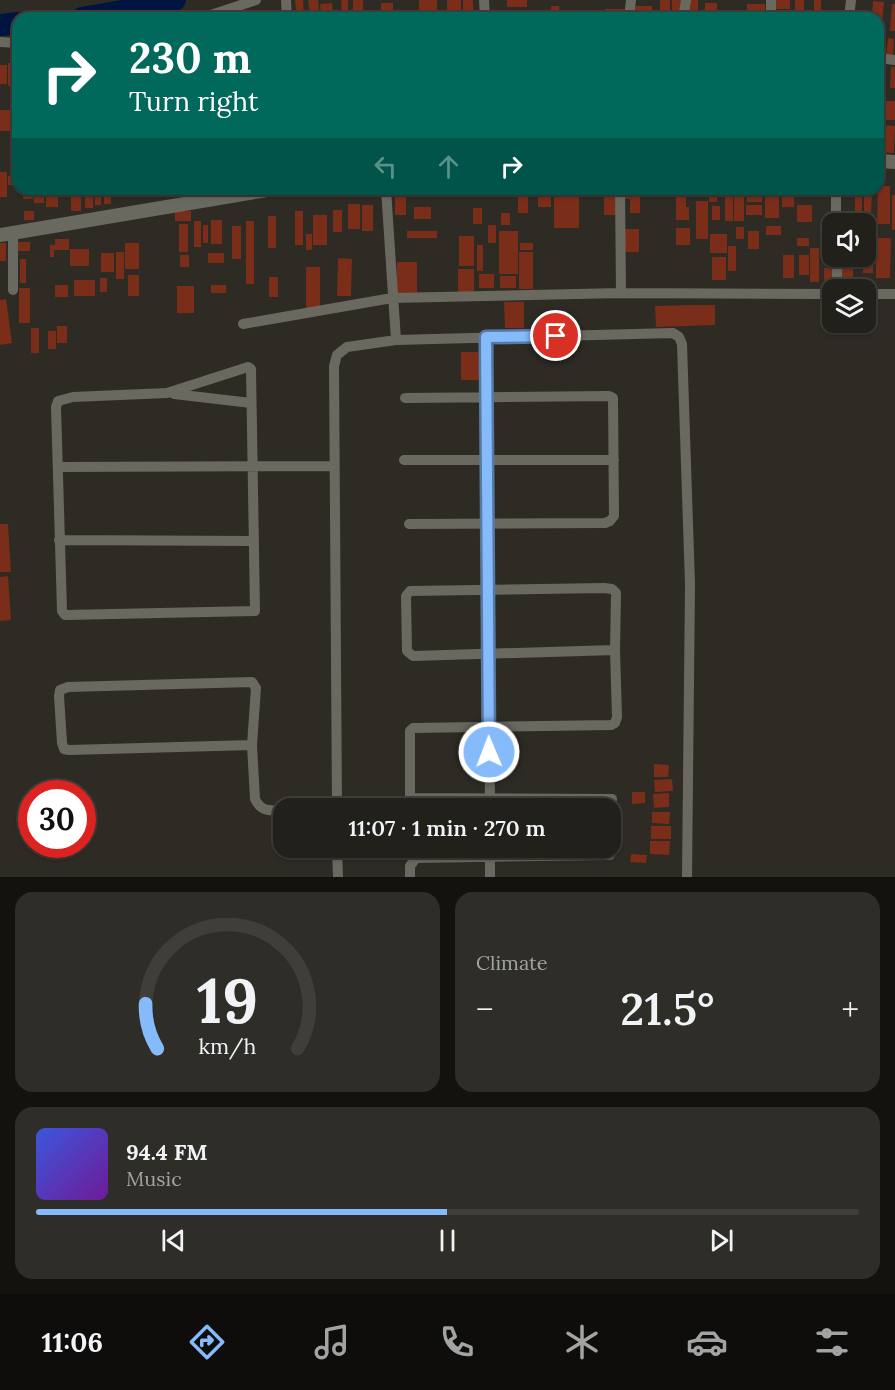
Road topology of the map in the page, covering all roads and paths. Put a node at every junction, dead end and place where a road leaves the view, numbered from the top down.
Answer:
1 (256, 0) edge
2 (220, 12) edge
3 (237, 195) edge
4 (386, 195) edge
5 (620, 195) edge
6 (836, 195) edge
7 (837, 213) edge
8 (6, 234) edge
9 (14, 290) dead end
10 (621, 293) junction
11 (822, 294) edge
12 (876, 294) edge
13 (895, 294) edge
14 (392, 298) junction
15 (243, 324) dead end
16 (486, 337) junction
17 (396, 340) junction
18 (168, 393) junction
19 (405, 398) dead end
20 (487, 398) junction
21 (251, 403) junction
22 (487, 459) junction
23 (404, 460) dead end
24 (614, 460) junction
25 (333, 466) junction
26 (59, 467) junction
27 (253, 468) junction
28 (488, 523) junction
29 (409, 524) dead end
30 (59, 540) junction
31 (252, 541) junction
32 (488, 589) junction
33 (615, 650) junction
34 (489, 654) junction
35 (489, 728) junction
36 (252, 745) junction
37 (337, 798) edge
38 (412, 798) edge
39 (490, 798) edge
40 (273, 811) edge
41 (337, 858) edge
42 (416, 858) edge
43 (490, 858) edge
44 (338, 877) edge
45 (410, 877) edge
46 (490, 877) edge
47 (687, 877) edge

1 - 2 street
3 - 8 street
4 - 14 street
5 - 10 street
6 - 7 street
8 - 9 street
10 - 11 street
10 - 14 street
12 - 13 street
14 - 15 street
14 - 17 street
16 - 17 street
16 - 20 street
16 - 47 street
17 - 25 street
18 - 21 street
18 - 21 street
18 - 26 street
19 - 20 street
20 - 22 street
20 - 24 street
21 - 27 street
22 - 23 street
22 - 24 street
22 - 28 street
24 - 28 street
25 - 27 street
25 - 37 street
26 - 27 street
26 - 30 street
27 - 31 street
28 - 29 street
28 - 32 street
30 - 31 street
30 - 31 street
32 - 33 street
32 - 34 street
32 - 34 street
33 - 34 street
33 - 35 street
34 - 35 street
35 - 38 street
35 - 39 street
36 - 36 street
36 - 40 street
41 - 44 street
42 - 45 street
43 - 46 street

